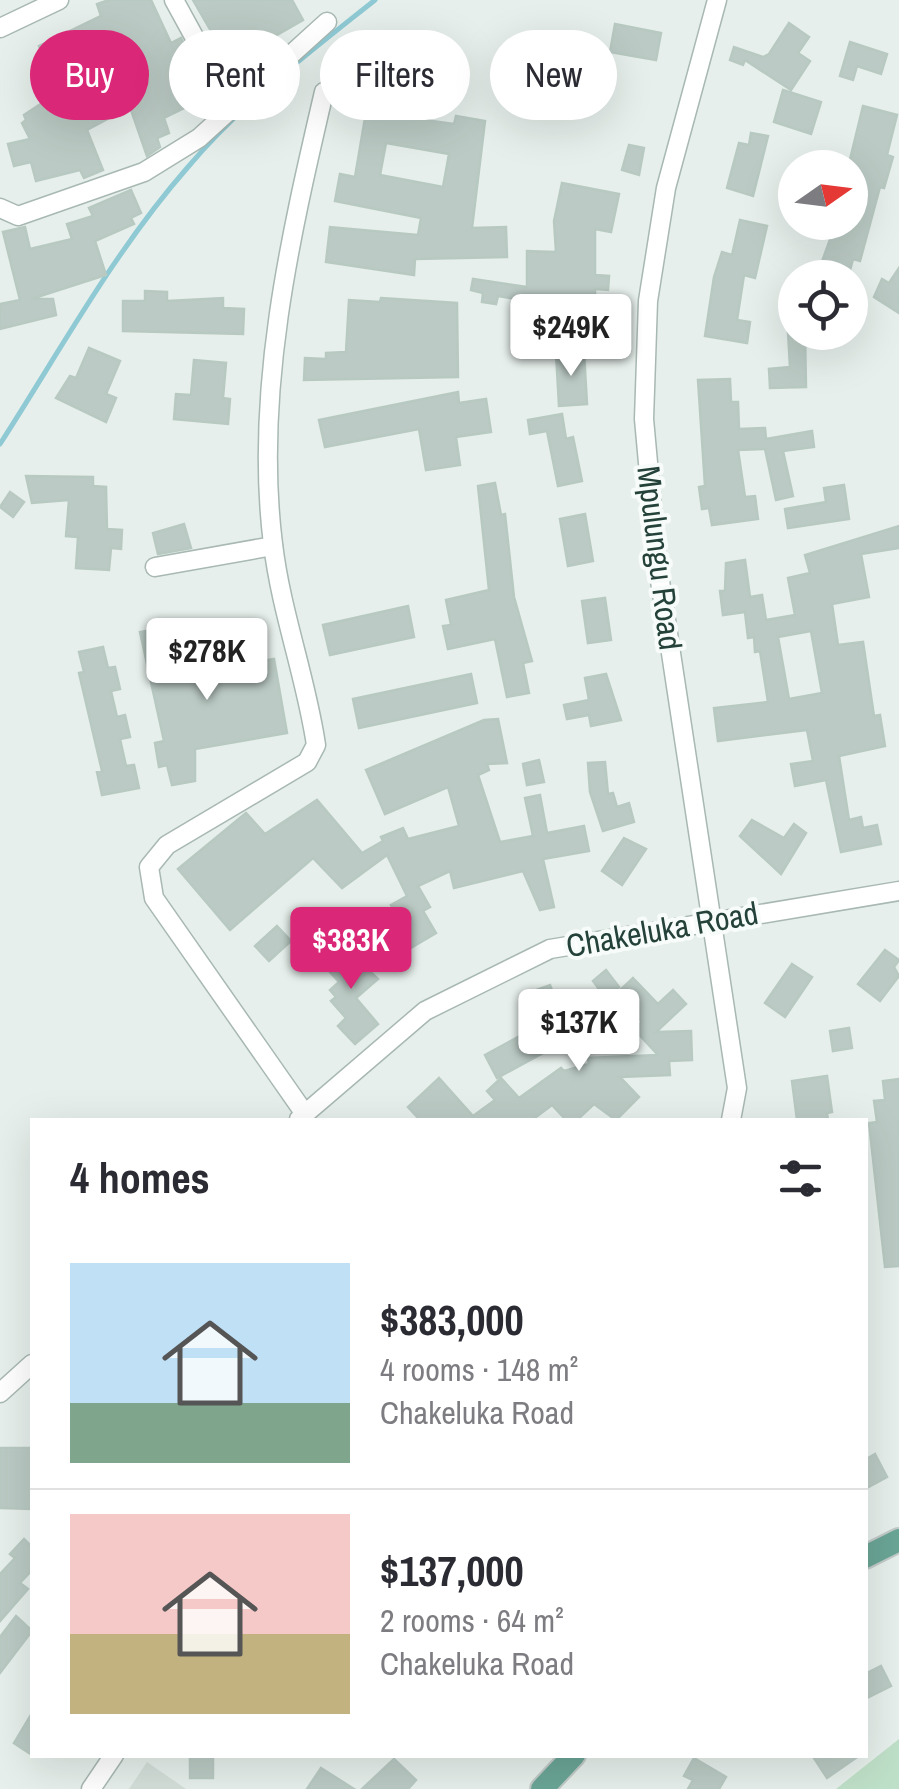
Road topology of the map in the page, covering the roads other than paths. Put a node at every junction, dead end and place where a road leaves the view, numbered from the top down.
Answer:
1 (59, 0) edge
2 (174, 0) edge
3 (717, 0) edge
4 (327, 22) dead end
5 (0, 28) edge
6 (190, 30) edge
7 (300, 46) edge
8 (320, 113) edge
9 (218, 120) edge
10 (0, 208) edge
11 (273, 546) junction
12 (154, 567) dead end
13 (899, 891) edge
14 (709, 920) junction
15 (302, 1117) edge
16 (731, 1118) edge
17 (30, 1366) edge
18 (0, 1393) edge
19 (899, 1540) edge
20 (868, 1556) edge
21 (112, 1758) edge
22 (571, 1758) edge
23 (91, 1789) edge
24 (542, 1789) edge

1 - 5 street
2 - 6 street
3 - 14 street, Mpulungu Road
4 - 7 street
8 - 11 street
9 - 10 street
11 - 12 street
11 - 15 street
13 - 14 street, Chakeluka Road
14 - 15 street, Chakeluka Road
14 - 16 street, Mpulungu Road
17 - 18 street
19 - 20 main road
21 - 23 street
22 - 24 main road

